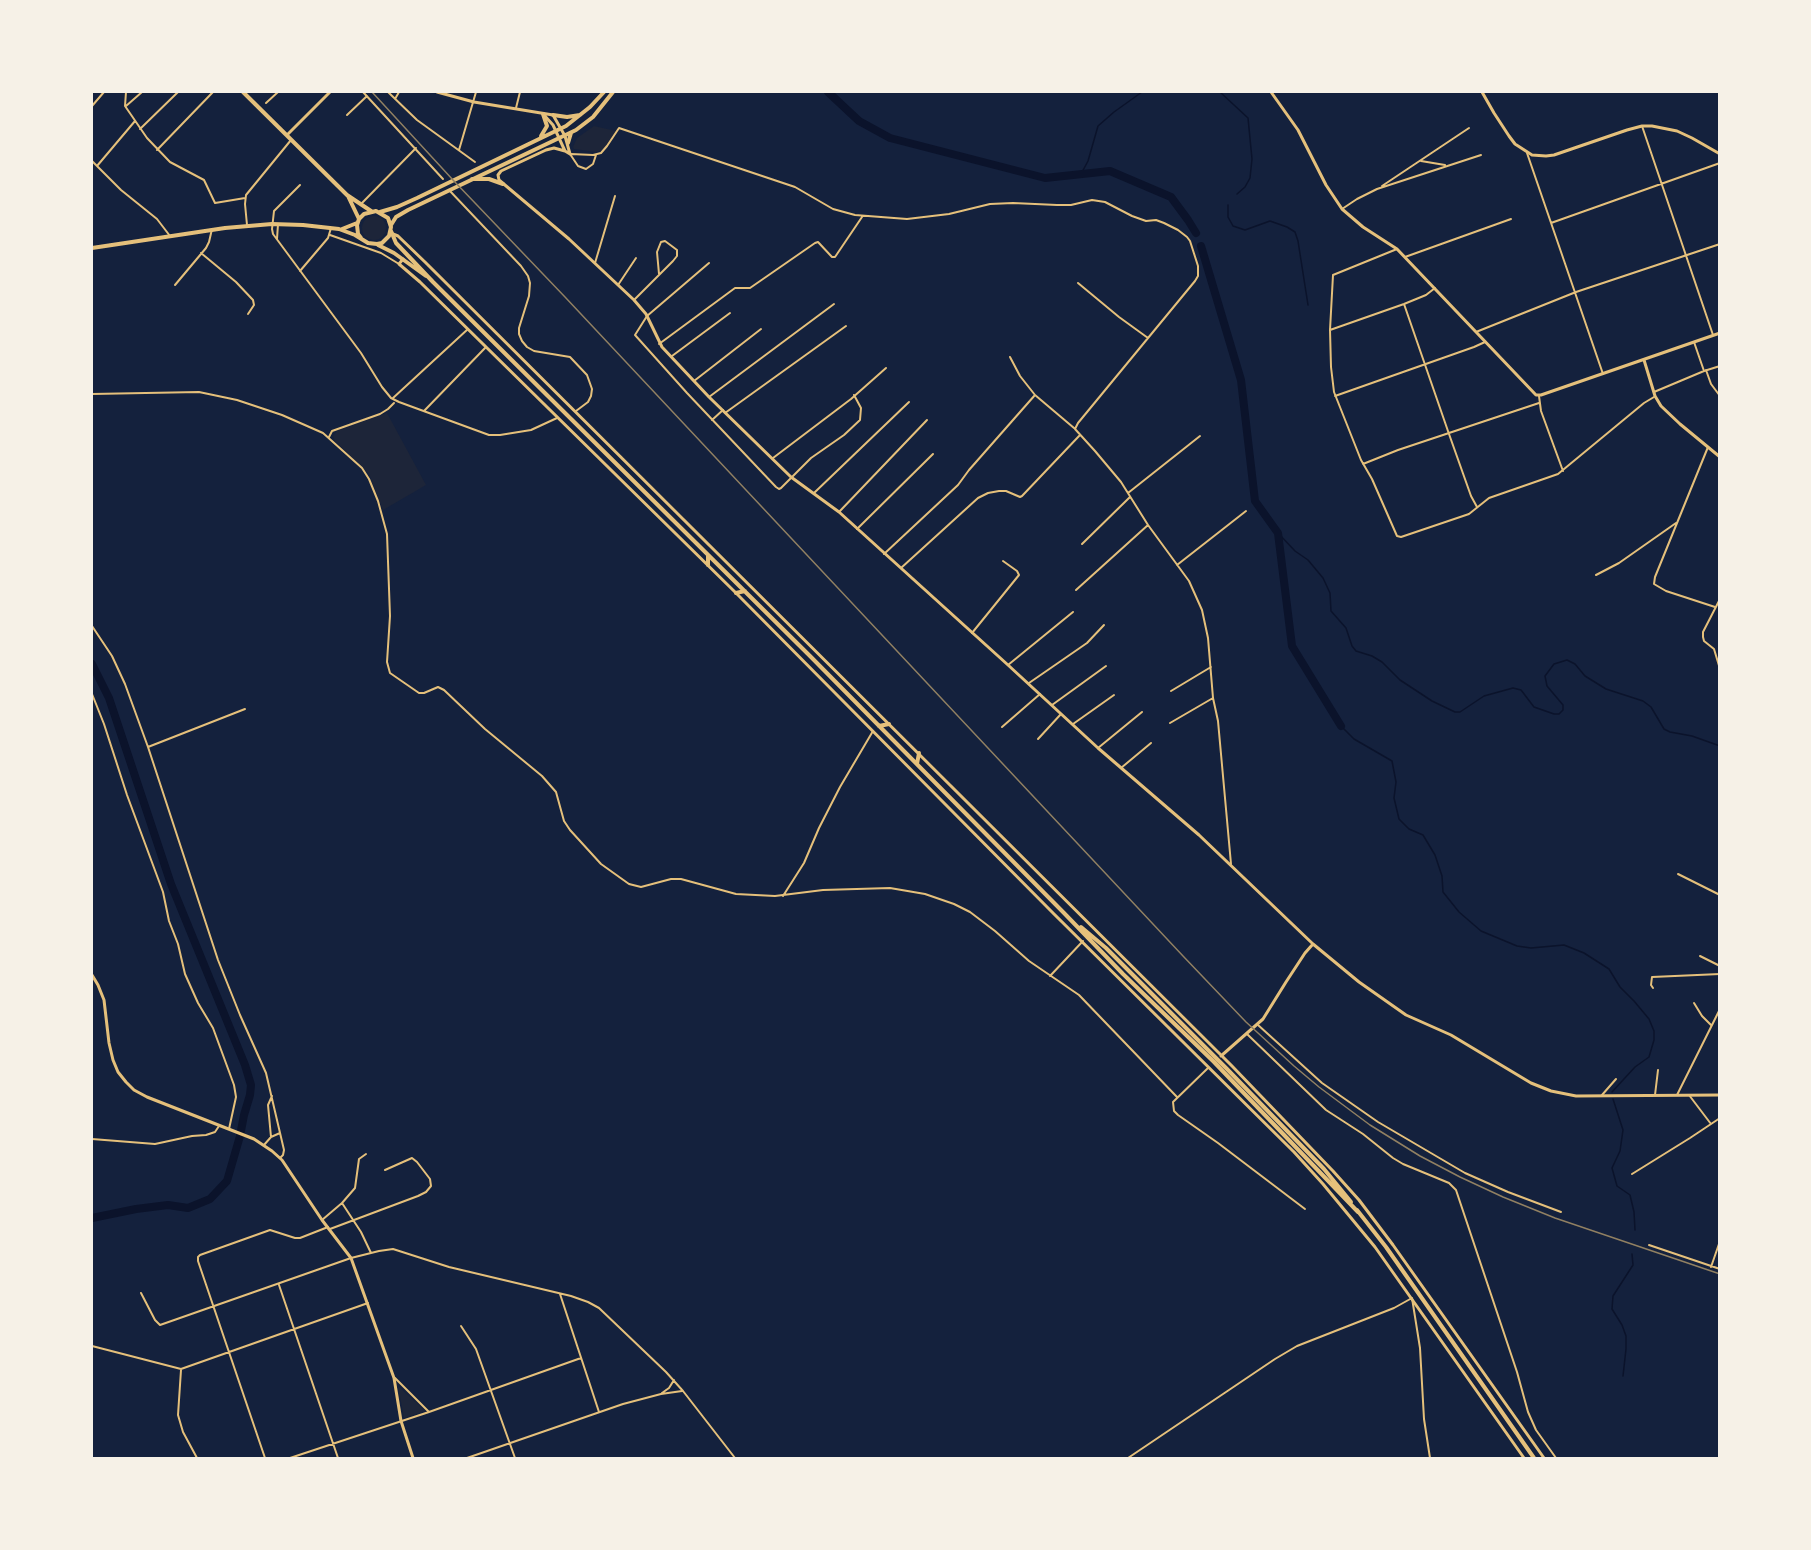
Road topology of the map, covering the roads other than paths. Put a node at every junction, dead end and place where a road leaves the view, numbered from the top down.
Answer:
1 (104, 92) edge
2 (126, 92) edge
3 (142, 92) edge
4 (178, 92) edge
5 (213, 92) edge
6 (243, 92) edge
7 (278, 92) edge
8 (330, 92) edge
9 (363, 92) edge
10 (388, 92) edge
11 (399, 92) edge
12 (437, 92) edge
13 (476, 92) edge
14 (520, 92) edge
15 (604, 92) edge
16 (613, 92) edge
17 (1271, 92) edge
18 (1482, 92) edge
19 (367, 96) junction
20 (395, 99) junction
21 (474, 102) junction
22 (266, 103) dead end
23 (92, 106) edge
24 (125, 106) junction
25 (516, 108) junction
26 (541, 113) junction
27 (348, 115) dead end
28 (553, 115) junction
29 (581, 115) junction
30 (135, 121) junction
31 (1641, 126) junction
32 (562, 128) junction
33 (1469, 128) dead end
34 (140, 129) junction
35 (556, 131) junction
36 (571, 132) junction
37 (287, 135) junction
38 (565, 136) junction
39 (539, 138) junction
40 (559, 138) junction
41 (291, 140) junction
42 (568, 142) junction
43 (416, 148) junction
44 (158, 150) junction
45 (459, 150) junction
46 (565, 151) junction
47 (1527, 153) junction
48 (570, 154) junction
49 (1719, 154) edge
50 (596, 155) junction
51 (1481, 155) dead end
52 (92, 161) edge
53 (1419, 161) junction
54 (476, 162) dead end
55 (1719, 163) edge
56 (1447, 165) junction
57 (97, 166) junction
58 (443, 179) dead end
59 (468, 180) junction
60 (502, 184) junction
61 (1661, 184) junction
62 (300, 185) dead end
63 (1377, 189) junction
64 (449, 190) junction
65 (347, 195) junction
66 (615, 196) dead end
67 (245, 198) junction
68 (361, 204) junction
69 (1342, 209) junction
70 (372, 211) junction
71 (380, 212) junction
72 (863, 216) junction
73 (1511, 219) dead end
74 (358, 221) junction
75 (1551, 223) junction
76 (275, 224) junction
77 (247, 225) junction
78 (331, 228) junction
79 (212, 230) junction
80 (339, 230) junction
81 (391, 231) junction
82 (330, 235) junction
83 (170, 236) junction
84 (361, 238) junction
85 (278, 239) junction
86 (377, 244) junction
87 (1719, 244) edge
88 (92, 248) edge
89 (1397, 249) junction
90 (201, 253) junction
91 (1687, 256) junction
92 (1405, 257) junction
93 (402, 258) junction
94 (636, 258) dead end
95 (595, 263) junction
96 (709, 263) dead end
97 (399, 264) junction
98 (300, 271) junction
99 (660, 274) junction
100 (433, 282) junction
101 (1078, 284) dead end
102 (175, 285) dead end
103 (618, 285) junction
104 (1435, 288) junction
105 (1576, 292) junction
106 (634, 300) junction
107 (834, 304) dead end
108 (1404, 304) junction
109 (730, 313) dead end
110 (248, 314) dead end
111 (647, 316) junction
112 (846, 326) dead end
113 (468, 329) junction
114 (761, 329) dead end
115 (1330, 330) junction
116 (1476, 332) junction
117 (1719, 333) edge
118 (1713, 335) junction
119 (1148, 338) junction
120 (1485, 342) junction
121 (1694, 342) junction
122 (659, 344) junction
123 (486, 347) junction
124 (671, 357) junction
125 (1010, 357) dead end
126 (1644, 359) junction
127 (1424, 364) junction
128 (1719, 366) edge
129 (885, 368) dead end
130 (1705, 370) junction
131 (1603, 374) junction
132 (693, 381) junction
133 (1654, 392) junction
134 (92, 394) edge
135 (854, 395) junction
136 (1035, 395) junction
137 (1335, 396) junction
138 (1539, 396) junction
139 (1655, 396) junction
140 (1719, 396) edge
141 (709, 397) junction
142 (392, 399) junction
143 (909, 402) dead end
144 (394, 403) dead end
145 (1539, 403) junction
146 (424, 411) junction
147 (575, 412) junction
148 (724, 412) junction
149 (558, 418) junction
150 (712, 420) junction
151 (927, 420) dead end
152 (1075, 428) junction
153 (332, 431) junction
154 (323, 434) junction
155 (1449, 434) junction
156 (1080, 435) junction
157 (1200, 436) dead end
158 (329, 438) junction
159 (1708, 447) junction
160 (933, 454) dead end
161 (1719, 457) edge
162 (771, 459) junction
163 (1363, 464) junction
164 (1563, 471) junction
165 (791, 477) junction
166 (814, 493) junction
167 (1129, 495) junction
168 (1477, 507) junction
169 (1246, 511) dead end
170 (839, 512) junction
171 (1677, 522) junction
172 (1148, 525) junction
173 (857, 530) junction
174 (1082, 544) dead end
175 (884, 554) junction
176 (708, 555) junction
177 (1003, 561) dead end
178 (708, 565) junction
179 (1177, 565) junction
180 (901, 568) junction
181 (1596, 576) dead end
182 (1076, 590) dead end
183 (745, 591) junction
184 (736, 593) junction
185 (1719, 599) edge
186 (1715, 607) junction
187 (1073, 612) dead end
188 (1104, 625) dead end
189 (92, 626) edge
190 (972, 633) junction
191 (1719, 648) edge
192 (1714, 650) junction
193 (1008, 665) junction
194 (1106, 666) dead end
195 (1211, 667) junction
196 (1719, 669) edge
197 (1029, 683) junction
198 (1172, 691) dead end
199 (92, 694) edge
200 (1040, 694) junction
201 (1114, 695) dead end
202 (1213, 698) junction
203 (1052, 705) junction
204 (245, 709) dead end
205 (1142, 711) dead end
206 (1061, 714) junction
207 (1170, 723) dead end
208 (889, 724) junction
209 (1073, 724) junction
210 (879, 726) junction
211 (1002, 727) dead end
212 (873, 731) junction
213 (1038, 738) dead end
214 (1151, 744) dead end
215 (148, 747) junction
216 (1098, 748) junction
217 (919, 753) junction
218 (917, 764) junction
219 (1121, 768) junction
220 (1231, 864) junction
221 (1678, 874) dead end
222 (1719, 895) edge
223 (783, 896) junction
224 (1083, 941) junction
225 (1313, 944) junction
226 (1700, 956) dead end
227 (1719, 966) edge
228 (1719, 974) edge
229 (92, 975) edge
230 (1050, 976) junction
231 (1653, 988) dead end
232 (1694, 1003) dead end
233 (1719, 1009) edge
234 (1258, 1025) junction
235 (1711, 1025) junction
236 (1247, 1034) junction
237 (1218, 1059) junction
238 (1209, 1067) junction
239 (1658, 1070) dead end
240 (1616, 1079) dead end
241 (1655, 1095) junction
242 (1677, 1095) junction
243 (1689, 1095) junction
244 (1719, 1095) edge
245 (272, 1096) junction
246 (1601, 1096) junction
247 (1177, 1097) junction
248 (1719, 1118) edge
249 (1711, 1124) junction
250 (219, 1125) junction
251 (229, 1130) junction
252 (280, 1133) junction
253 (271, 1137) junction
254 (92, 1139) edge
255 (264, 1145) junction
256 (366, 1154) dead end
257 (280, 1158) junction
258 (385, 1170) dead end
259 (1632, 1174) dead end
260 (342, 1203) junction
261 (1305, 1209) dead end
262 (1561, 1212) dead end
263 (322, 1220) junction
264 (353, 1220) junction
265 (329, 1228) junction
266 (1719, 1241) edge
267 (1649, 1245) dead end
268 (371, 1253) junction
269 (351, 1258) junction
270 (1711, 1267) junction
271 (1719, 1269) edge
272 (279, 1285) junction
273 (141, 1293) dead end
274 (560, 1294) junction
275 (1412, 1298) junction
276 (368, 1303) junction
277 (214, 1307) junction
278 (462, 1326) dead end
279 (294, 1330) junction
280 (92, 1346) edge
281 (229, 1353) junction
282 (580, 1358) junction
283 (181, 1369) junction
284 (394, 1378) junction
285 (674, 1380) junction
286 (492, 1389) junction
287 (682, 1391) junction
288 (661, 1394) junction
289 (429, 1412) junction
290 (599, 1412) junction
291 (401, 1421) junction
292 (333, 1444) junction
293 (510, 1444) junction
294 (197, 1458) edge
295 (266, 1458) edge
296 (290, 1458) edge
297 (338, 1458) edge
298 (413, 1458) edge
299 (468, 1458) edge
300 (515, 1458) edge
301 (735, 1458) edge
302 (1128, 1458) edge
303 (1430, 1458) edge
304 (1524, 1458) edge
305 (1534, 1458) edge
306 (1544, 1458) edge
307 (1556, 1458) edge

1 - 23 street
2 - 24 street
3 - 24 street
4 - 34 street
5 - 44 street
6 - 37 main road
7 - 22 street
8 - 37 street
9 - 19 street
10 - 20 street
11 - 20 street
12 - 21 street
13 - 21 street
14 - 25 street
15 - 29 main road
16 - 36 main road
17 - 69 street
18 - 47 street
19 - 27 street
19 - 43 street
20 - 45 street
21 - 25 street
21 - 45 street
24 - 30 street
25 - 26 street
26 - 28 street
26 - 35 street
26 - 39 main road
28 - 29 main road
28 - 32 street
29 - 32 main road
30 - 34 street
30 - 57 street
31 - 47 street
31 - 49 street
31 - 61 street
32 - 35 main road
32 - 38 street
33 - 53 street
34 - 44 street
35 - 39 main road
35 - 40 street
36 - 38 main road
36 - 42 main road
37 - 41 main road
38 - 40 main road
38 - 42 street
39 - 71 main road
40 - 46 street
40 - 59 main road
41 - 65 main road
41 - 67 street
42 - 48 street
43 - 58 street
43 - 68 street
44 - 67 street
45 - 54 street
46 - 48 street
46 - 60 street
47 - 75 street
48 - 50 street
48 - 50 street
50 - 72 street
51 - 56 street
52 - 57 street
53 - 56 street
53 - 63 street
55 - 61 street
56 - 63 street
57 - 83 street
59 - 60 main road
59 - 64 main road
60 - 95 street
61 - 75 street
61 - 91 street
62 - 76 street
63 - 69 street
64 - 81 main road
64 - 147 street
65 - 68 main road
65 - 74 main road
66 - 95 street
67 - 77 street
68 - 70 main road
69 - 89 street
70 - 71 main road
70 - 74 main road
71 - 81 main road
72 - 119 street
72 - 122 street
73 - 92 street
74 - 80 main road
74 - 84 main road
75 - 105 street
76 - 77 main road
76 - 78 main road
76 - 85 street
76 - 85 street
77 - 79 main road
78 - 80 main road
78 - 82 street
79 - 83 main road
79 - 90 street
80 - 84 main road
81 - 86 main road
81 - 100 main road
81 - 147 street
82 - 97 street
82 - 98 street
83 - 88 main road
84 - 86 main road
85 - 98 street
86 - 93 main road
87 - 91 street
89 - 92 street
89 - 115 street
90 - 102 street
90 - 110 street
91 - 105 street
91 - 118 street
92 - 104 street
93 - 97 street
93 - 100 main road
94 - 103 street
95 - 103 street
96 - 111 street
97 - 113 street
98 - 142 street
99 - 99 street
99 - 106 street
100 - 176 main road
101 - 119 street
103 - 106 street
104 - 108 street
104 - 116 street
105 - 116 street
105 - 131 street
106 - 111 street
107 - 141 street
108 - 115 street
108 - 127 street
109 - 124 street
111 - 122 street
111 - 150 street
112 - 148 street
113 - 123 street
113 - 142 street
114 - 132 street
115 - 137 street
116 - 120 street
117 - 118 street
118 - 121 street
119 - 152 street
120 - 127 street
120 - 138 street
121 - 126 street
121 - 130 street
122 - 124 street
123 - 146 street
123 - 149 street
124 - 132 street
125 - 136 street
126 - 131 street
126 - 133 street
127 - 137 street
127 - 155 street
128 - 130 street
129 - 135 street
130 - 133 street
130 - 140 street
131 - 138 street
132 - 141 street
133 - 139 street
134 - 154 street
135 - 162 street
135 - 165 street
136 - 152 street
136 - 175 street
137 - 163 street
138 - 145 street
139 - 159 street
139 - 164 street
141 - 148 street
142 - 146 street
143 - 166 street
144 - 153 street
145 - 155 street
145 - 164 street
146 - 149 street
147 - 208 street
148 - 150 street
148 - 162 street
149 - 178 street
150 - 165 street
151 - 170 street
152 - 156 street
153 - 154 street
153 - 158 street
154 - 158 street
155 - 163 street
155 - 168 street
156 - 167 street
156 - 180 street
157 - 167 street
158 - 223 street
159 - 161 street
159 - 171 street
160 - 173 street
162 - 165 street
163 - 168 street
164 - 168 street
165 - 166 street
166 - 170 street
167 - 172 street
167 - 174 street
169 - 179 street
170 - 173 street
171 - 181 street
171 - 186 street
172 - 179 street
172 - 182 street
173 - 175 street
175 - 180 street
176 - 178 main road
176 - 183 main road
177 - 190 street
178 - 184 street
179 - 195 street
180 - 190 street
183 - 184 main road
183 - 210 main road
184 - 212 street
185 - 186 street
186 - 192 street
187 - 193 street
188 - 197 street
189 - 215 street
190 - 193 street
191 - 192 street
192 - 196 street
193 - 197 street
194 - 203 street
195 - 198 street
195 - 202 street
197 - 200 street
199 - 251 street
200 - 203 street
200 - 211 street
201 - 209 street
202 - 207 street
202 - 220 street
203 - 206 street
204 - 215 street
205 - 216 street
206 - 209 street
206 - 213 street
208 - 210 main road
208 - 217 street
209 - 216 street
210 - 218 main road
212 - 223 street
212 - 224 street
214 - 219 street
215 - 245 street
216 - 219 street
217 - 218 main road
217 - 237 street
218 - 237 main road
219 - 220 street
220 - 225 street
221 - 222 street
223 - 230 street
224 - 230 street
224 - 238 street
225 - 234 street
225 - 246 street
226 - 227 street
228 - 231 street
229 - 250 street
230 - 247 street
232 - 235 street
233 - 235 street
234 - 236 street
234 - 262 street
235 - 242 street
236 - 237 street
236 - 307 street
237 - 238 street
237 - 305 main road
237 - 306 street
238 - 247 street
238 - 275 street
239 - 241 street
240 - 246 street
241 - 242 street
241 - 246 street
242 - 243 street
243 - 244 street
243 - 249 street
245 - 252 street
245 - 253 street
247 - 261 street
248 - 249 street
249 - 259 street
250 - 251 street
250 - 254 street
251 - 255 street
252 - 253 street
252 - 257 street
253 - 255 street
255 - 257 street
256 - 260 street
257 - 263 street
258 - 264 street
260 - 263 street
260 - 264 street
263 - 265 street
264 - 265 street
264 - 268 street
265 - 269 street
265 - 277 street
266 - 270 street
267 - 270 street
268 - 269 street
268 - 274 street
269 - 272 street
269 - 276 street
270 - 271 street
272 - 277 street
272 - 279 street
273 - 277 street
274 - 282 street
274 - 285 street
275 - 302 street
275 - 303 street
275 - 304 street
276 - 279 street
276 - 284 street
277 - 281 street
278 - 286 street
279 - 281 street
279 - 292 street
280 - 283 street
281 - 283 street
281 - 295 street
282 - 286 street
282 - 290 street
283 - 294 street
284 - 289 street
284 - 291 street
285 - 287 street
285 - 288 street
286 - 289 street
286 - 293 street
287 - 288 street
287 - 301 street
288 - 290 street
289 - 291 street
290 - 293 street
291 - 292 street
291 - 298 street
292 - 296 street
292 - 297 street
293 - 299 street
293 - 300 street

